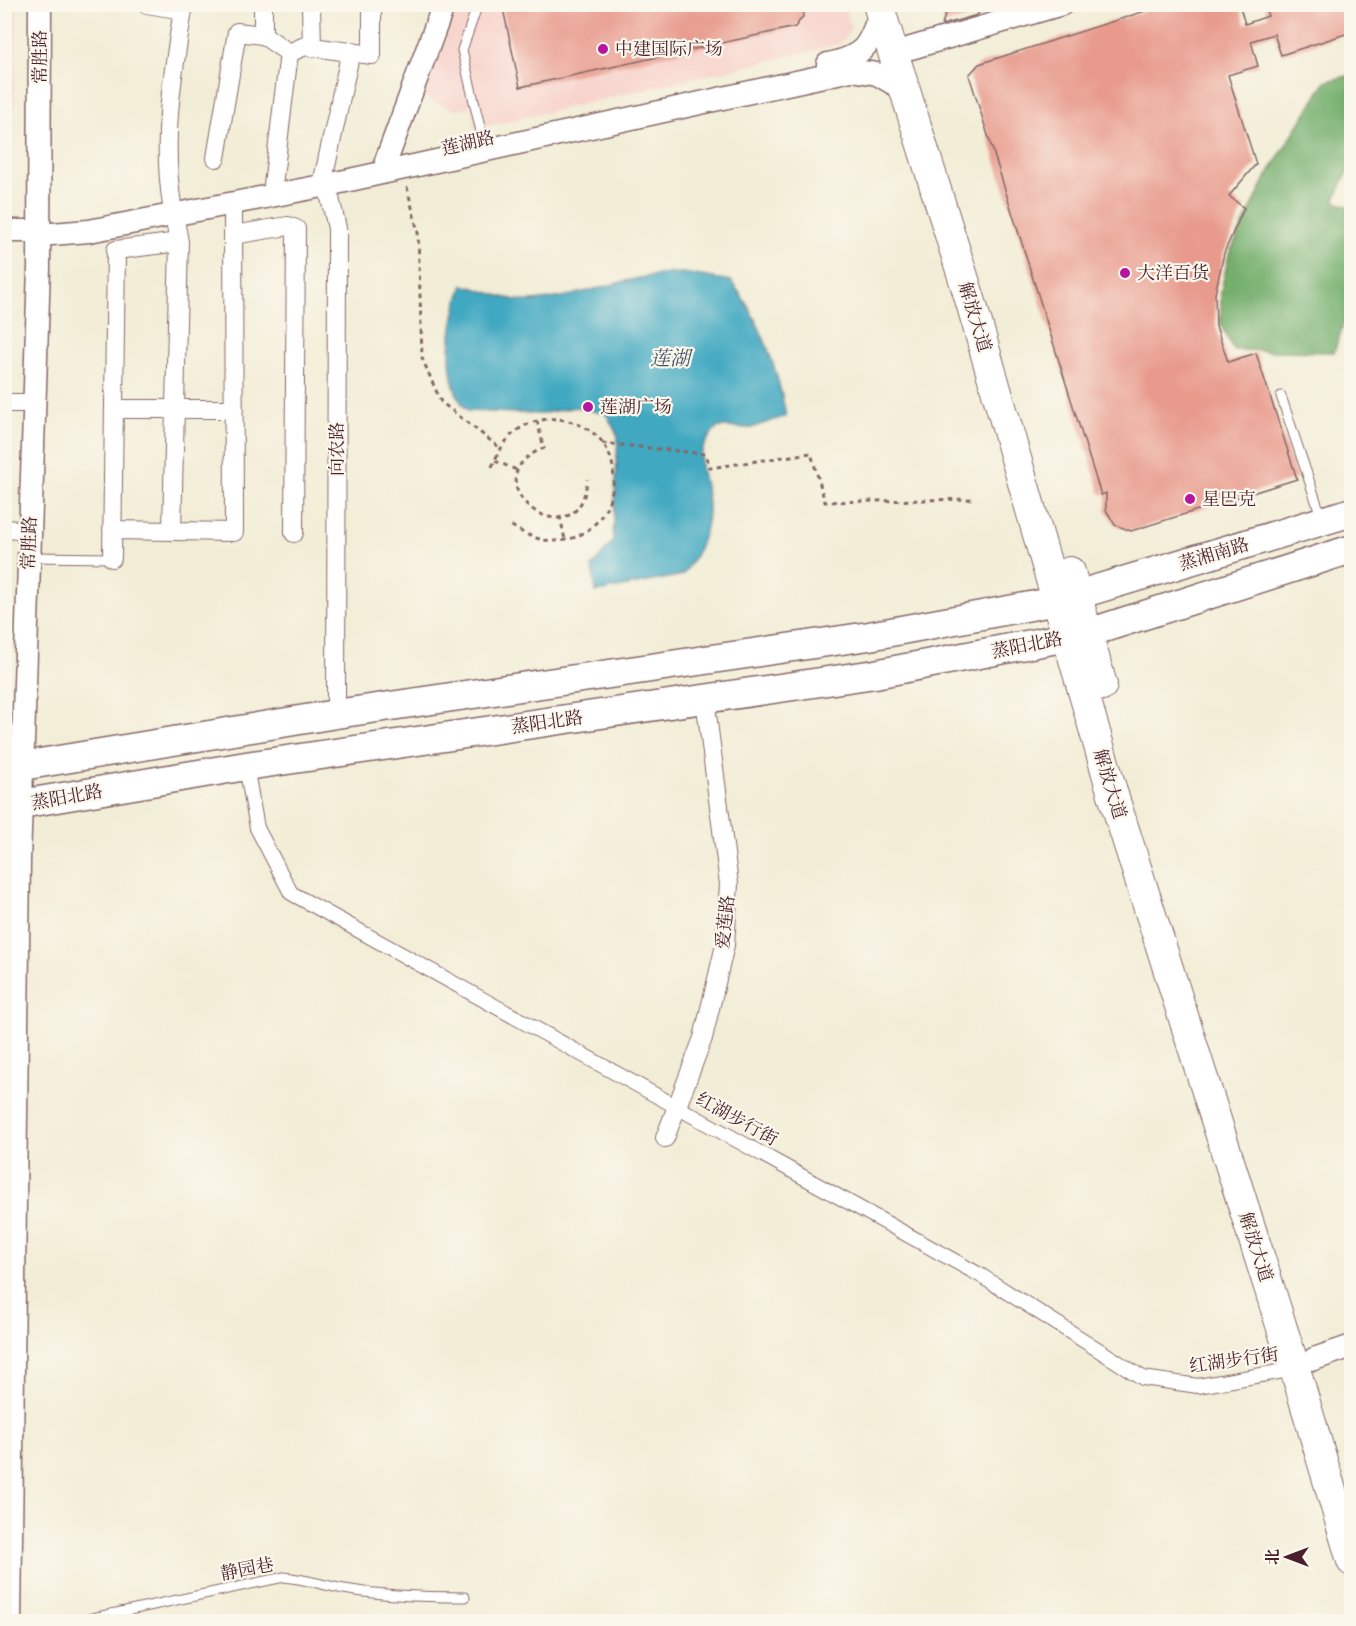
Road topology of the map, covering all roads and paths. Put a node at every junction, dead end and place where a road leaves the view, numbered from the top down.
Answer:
1 (31, 4) edge
2 (40, 4) edge
3 (147, 4) edge
4 (262, 4) edge
5 (310, 4) edge
6 (372, 4) edge
7 (444, 4) edge
8 (478, 4) edge
9 (1062, 4) edge
10 (885, 7) edge
11 (184, 8) edge
12 (263, 34) junction
13 (312, 47) junction
14 (911, 48) junction
15 (351, 51) junction
16 (289, 53) junction
17 (903, 89) junction
18 (483, 140) junction
19 (216, 158) dead end
20 (394, 165) junction
21 (326, 180) junction
22 (273, 185) junction
23 (233, 204) junction
24 (173, 210) junction
25 (36, 230) junction
26 (4, 231) edge
27 (233, 235) junction
28 (179, 242) junction
29 (1281, 396) dead end
30 (15, 403) edge
31 (114, 409) junction
32 (175, 409) junction
33 (234, 409) junction
34 (537, 421) junction
35 (602, 443) junction
36 (500, 448) junction
37 (495, 461) junction
38 (492, 467) dead end
39 (519, 471) junction
40 (586, 479) dead end
41 (974, 499) dead end
42 (1352, 512) edge
43 (560, 516) junction
44 (1322, 521) junction
45 (509, 524) dead end
46 (12, 530) edge
47 (112, 530) junction
48 (172, 531) junction
49 (294, 533) dead end
50 (565, 540) junction
51 (1352, 549) edge
52 (29, 557) junction
53 (112, 558) joint
54 (1067, 598) junction
55 (1078, 635) junction
56 (705, 699) junction
57 (336, 714) junction
58 (246, 766) junction
59 (13, 769) edge
60 (12, 804) edge
61 (677, 1107) junction
62 (665, 1138) dead end
63 (4, 1141) edge
64 (1352, 1346) edge
65 (1304, 1364) junction
66 (1352, 1487) edge
67 (1352, 1561) edge
68 (465, 1597) dead end
69 (10, 1622) edge
70 (74, 1622) edge

1 - 25 street, 常胜路
2 - 25 street, 常胜路
3 - 11 street
4 - 12 street
5 - 13 street
6 - 15 street
7 - 20 street
8 - 18 lane
9 - 14 street
10 - 14 highway, 解放大道
10 - 17 highway, 解放大道
10 - 18 street, 莲湖路
11 - 24 street
12 - 16 street
12 - 19 street
13 - 15 street
13 - 16 street
14 - 54 highway, 解放大道
15 - 21 street
16 - 22 street
17 - 20 street, 莲湖路
17 - 54 highway, 解放大道
18 - 20 street, 莲湖路
20 - 21 street, 莲湖路
20 - 36 path
21 - 22 street, 莲湖路
21 - 23 street, 莲湖路
21 - 57 street, 向农路
22 - 24 street, 莲湖路
23 - 24 street, 莲湖路
23 - 27 street
24 - 25 street, 莲湖路
24 - 28 street
25 - 26 street, 莲湖路
25 - 30 street, 常胜路
25 - 52 street, 常胜路
27 - 33 street
27 - 49 street
28 - 31 street
28 - 32 street
29 - 44 lane
30 - 46 street, 常胜路
31 - 32 street
31 - 47 street
32 - 33 street
32 - 48 street
33 - 48 street
34 - 35 path
34 - 36 path
34 - 39 path
35 - 41 path
35 - 50 path
36 - 37 path
37 - 38 path
37 - 39 path
39 - 43 path
40 - 43 path
42 - 44 main road, 蒸湘南路
43 - 50 path
44 - 54 main road, 蒸湘南路
45 - 50 path
46 - 59 street, 常胜路
47 - 48 street
47 - 53 street
51 - 55 main road, 蒸湘南路
52 - 53 lane
52 - 59 street, 常胜路
54 - 55 highway, 解放大道
54 - 57 main road, 蒸阳北路
55 - 56 main road, 蒸阳北路
55 - 65 highway, 解放大道
56 - 58 main road, 蒸阳北路
56 - 61 street, 爱莲路
57 - 59 main road, 蒸阳北路
58 - 60 main road, 蒸阳北路
58 - 61 street, 红湖步行街
59 - 60 street, 常胜路
60 - 63 street, 常胜路
60 - 69 street, 常胜路
61 - 62 street, 爱莲路
61 - 65 street, 红湖步行街
64 - 65 street
65 - 66 highway, 解放大道
65 - 67 highway, 解放大道
68 - 70 lane, 静园巷

